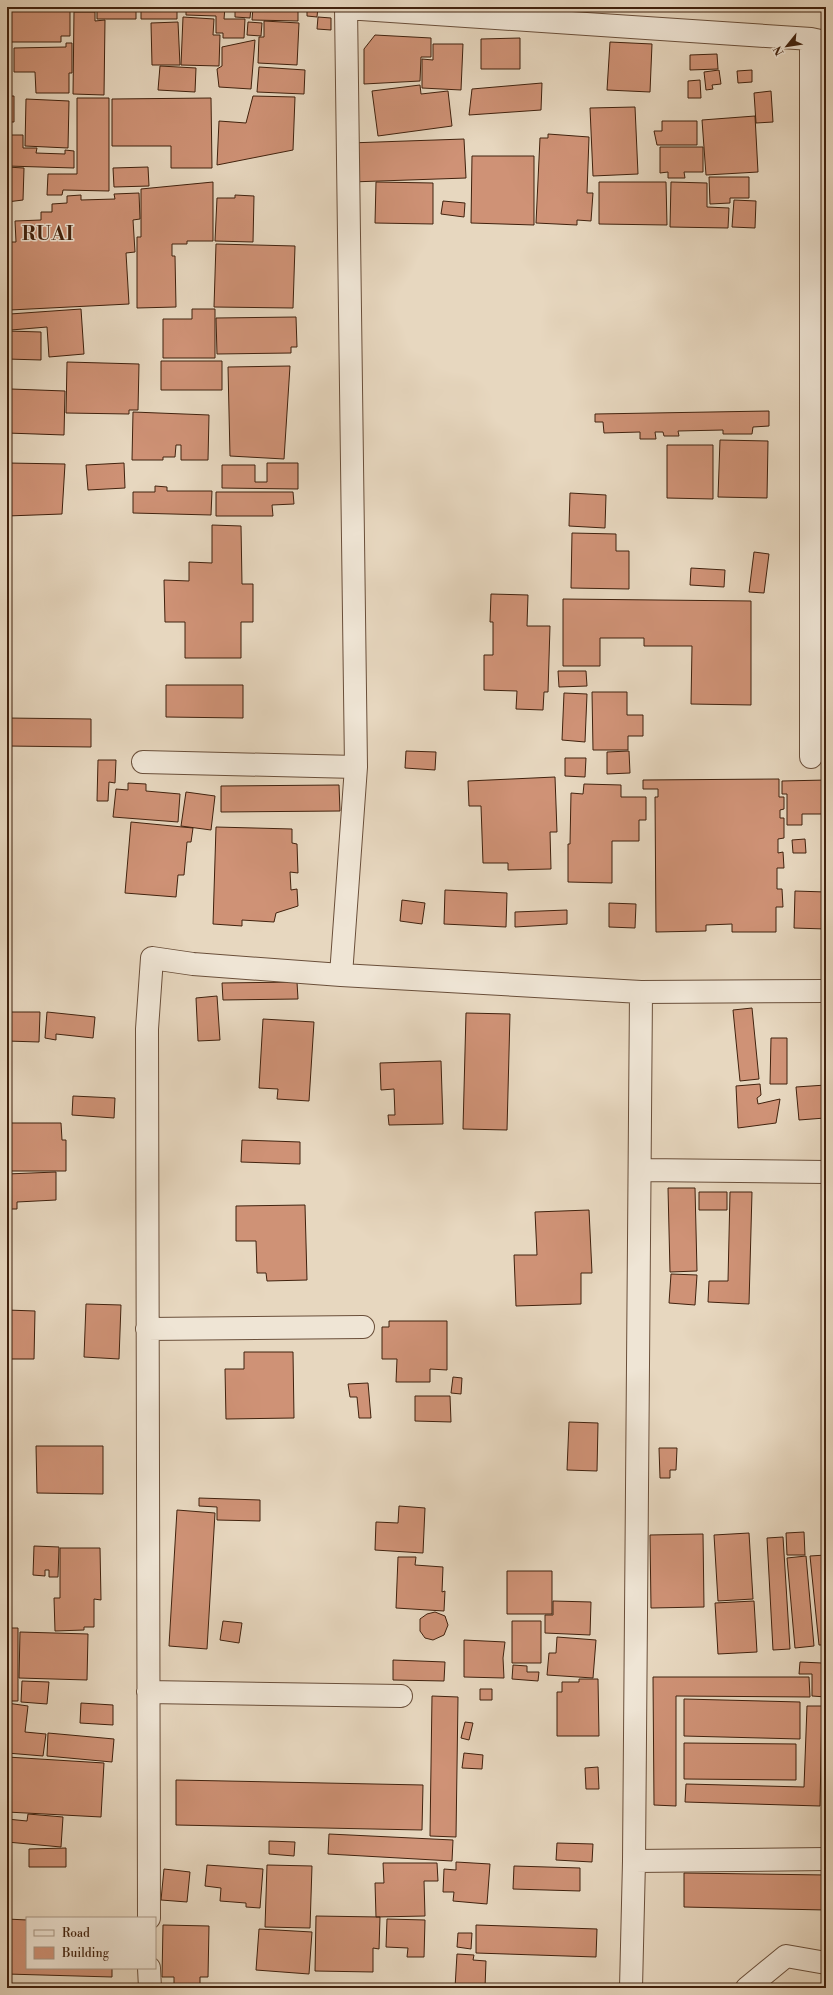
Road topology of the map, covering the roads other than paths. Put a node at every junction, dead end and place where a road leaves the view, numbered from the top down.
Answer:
1 (346, 8) edge
2 (818, 40) edge
3 (811, 757) dead end
4 (143, 762) dead end
5 (356, 767) junction
6 (341, 975) junction
7 (826, 991) edge
8 (641, 992) junction
9 (641, 1170) junction
10 (826, 1172) edge
11 (363, 1327) dead end
12 (148, 1329) junction
13 (148, 1692) junction
14 (401, 1696) dead end
15 (826, 1859) edge
16 (634, 1861) junction
17 (149, 1917) edge
18 (826, 1963) edge
19 (149, 1969) edge
20 (150, 1988) edge
21 (631, 1988) edge
22 (747, 1988) edge

1 - 2 street
1 - 5 street
2 - 3 street
4 - 5 street
5 - 6 street
6 - 8 street
6 - 12 street
7 - 8 street
8 - 9 street
9 - 10 street
9 - 16 street
11 - 12 street
12 - 13 street
13 - 14 street
13 - 17 street
15 - 16 street
16 - 21 street
18 - 22 street
19 - 20 street

